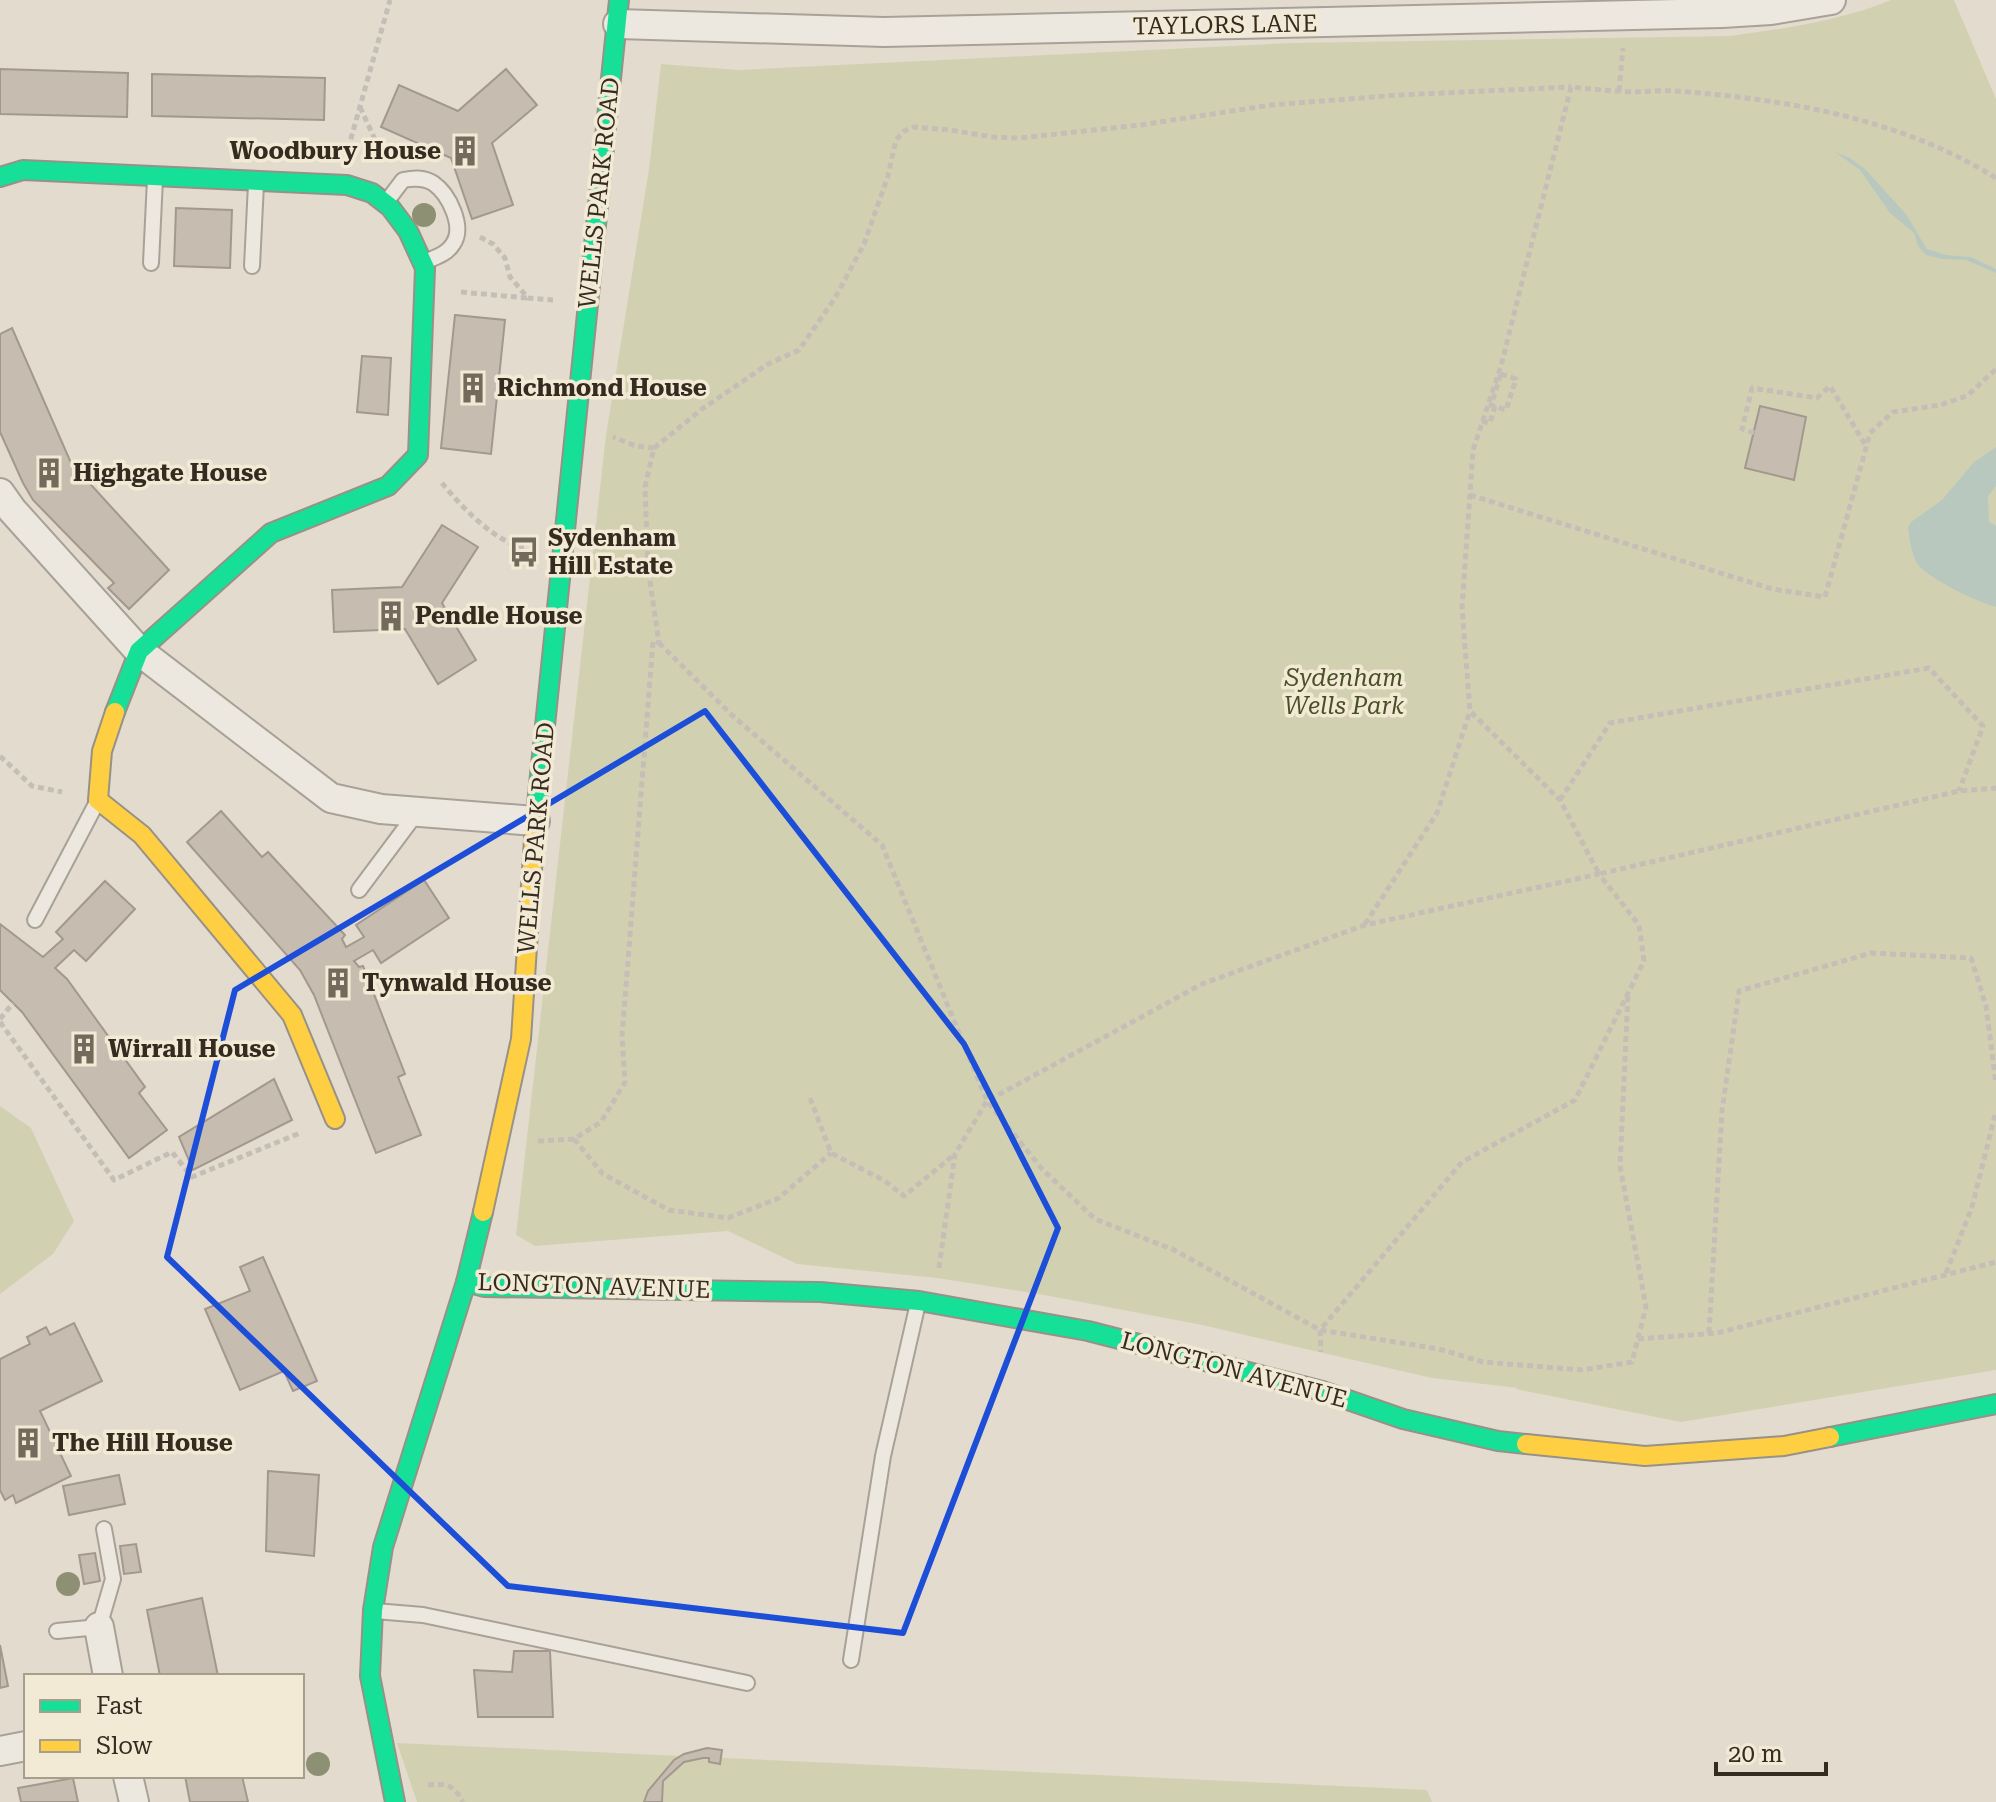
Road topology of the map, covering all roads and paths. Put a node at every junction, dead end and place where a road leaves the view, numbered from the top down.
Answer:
1 (390, 0) edge
2 (1831, 0) edge
3 (1621, 9) edge
4 (619, 12) edge
5 (1571, 87) junction
6 (1619, 91) junction
7 (360, 107) junction
8 (378, 146) dead end
9 (155, 175) junction
10 (0, 177) edge
11 (1996, 178) edge
12 (256, 180) junction
13 (338, 185) junction
14 (385, 204) junction
15 (456, 232) junction
16 (151, 263) dead end
17 (423, 263) junction
18 (252, 266) dead end
19 (425, 289) junction
20 (528, 298) junction
21 (587, 303) junction
22 (1501, 366) junction
23 (1996, 369) edge
24 (1504, 375) junction
25 (1495, 406) junction
26 (1482, 421) junction
27 (574, 427) junction
28 (1754, 433) dead end
29 (1866, 447) junction
30 (654, 448) junction
31 (418, 455) junction
32 (0, 493) edge
33 (1470, 495) junction
34 (561, 551) junction
35 (659, 643) junction
36 (139, 651) junction
37 (1470, 711) junction
38 (0, 756) edge
39 (1996, 788) edge
40 (1959, 791) junction
41 (98, 800) junction
42 (1560, 800) junction
43 (418, 811) junction
44 (535, 821) junction
45 (1599, 874) junction
46 (359, 890) dead end
47 (35, 920) dead end
48 (1365, 925) junction
49 (1628, 994) junction
50 (13, 1003) dead end
51 (0, 1020) edge
52 (1996, 1084) edge
53 (810, 1098) dead end
54 (987, 1101) junction
55 (1996, 1111) edge
56 (335, 1119) joint
57 (501, 1138) junction
58 (574, 1139) junction
59 (831, 1153) junction
60 (955, 1154) junction
61 (1996, 1262) edge
62 (1945, 1274) junction
63 (937, 1278) dead end
64 (466, 1282) junction
65 (919, 1301) junction
66 (1320, 1330) junction
67 (1709, 1333) junction
68 (1638, 1339) junction
69 (1322, 1391) junction
70 (1996, 1404) edge
71 (104, 1529) dead end
72 (373, 1610) junction
73 (99, 1627) junction
74 (57, 1631) dead end
75 (851, 1660) dead end
76 (108, 1674) edge
77 (747, 1683) dead end
78 (24, 1746) edge
79 (0, 1751) edge
80 (128, 1778) edge
81 (134, 1802) edge
82 (395, 1802) edge

1 - 7 path
2 - 3 street, TAYLORS LANE
3 - 4 street, TAYLORS LANE
3 - 6 path
4 - 21 street, WELLS PARK ROAD
5 - 6 path
5 - 22 path
5 - 30 path
6 - 11 path
7 - 8 path
7 - 13 path
9 - 10 street
9 - 12 street
9 - 16 lane
12 - 13 street
12 - 18 lane
13 - 14 street
14 - 15 lane
14 - 17 street
15 - 17 lane
15 - 20 path
17 - 19 street
19 - 20 path
19 - 31 street
20 - 21 path
21 - 27 street, WELLS PARK ROAD
22 - 24 path
22 - 26 path
23 - 29 path
24 - 25 path
24 - 25 path
25 - 26 path
26 - 33 path
27 - 30 path
27 - 34 street, WELLS PARK ROAD
28 - 29 path
29 - 33 path
30 - 35 path
31 - 34 path
31 - 36 street
32 - 36 street
33 - 37 path
34 - 44 street, WELLS PARK ROAD
35 - 54 path
35 - 58 path
36 - 41 street
36 - 43 street
37 - 42 path
37 - 48 path
38 - 41 path
39 - 40 path
40 - 42 path
40 - 45 path
41 - 47 lane
41 - 56 street
42 - 45 path
43 - 44 street
43 - 46 lane
44 - 57 street, WELLS PARK ROAD
45 - 48 path
45 - 49 path
48 - 54 path
49 - 66 path
49 - 68 path
50 - 51 path
51 - 56 path
52 - 67 path
53 - 59 path
54 - 60 path
54 - 66 path
55 - 62 path
57 - 58 path
57 - 64 street, WELLS PARK ROAD
58 - 59 path
59 - 60 path
60 - 63 path
61 - 62 path
62 - 67 path
64 - 65 street, LONGTON AVENUE
64 - 72 street, WELLS PARK ROAD
65 - 69 street, LONGTON AVENUE
65 - 75 lane
66 - 68 path
66 - 69 path
67 - 68 path
69 - 70 street, LONGTON AVENUE
71 - 73 lane
72 - 77 lane
72 - 82 street, WELLS PARK ROAD
73 - 74 lane
73 - 76 street
78 - 79 street
80 - 81 street

